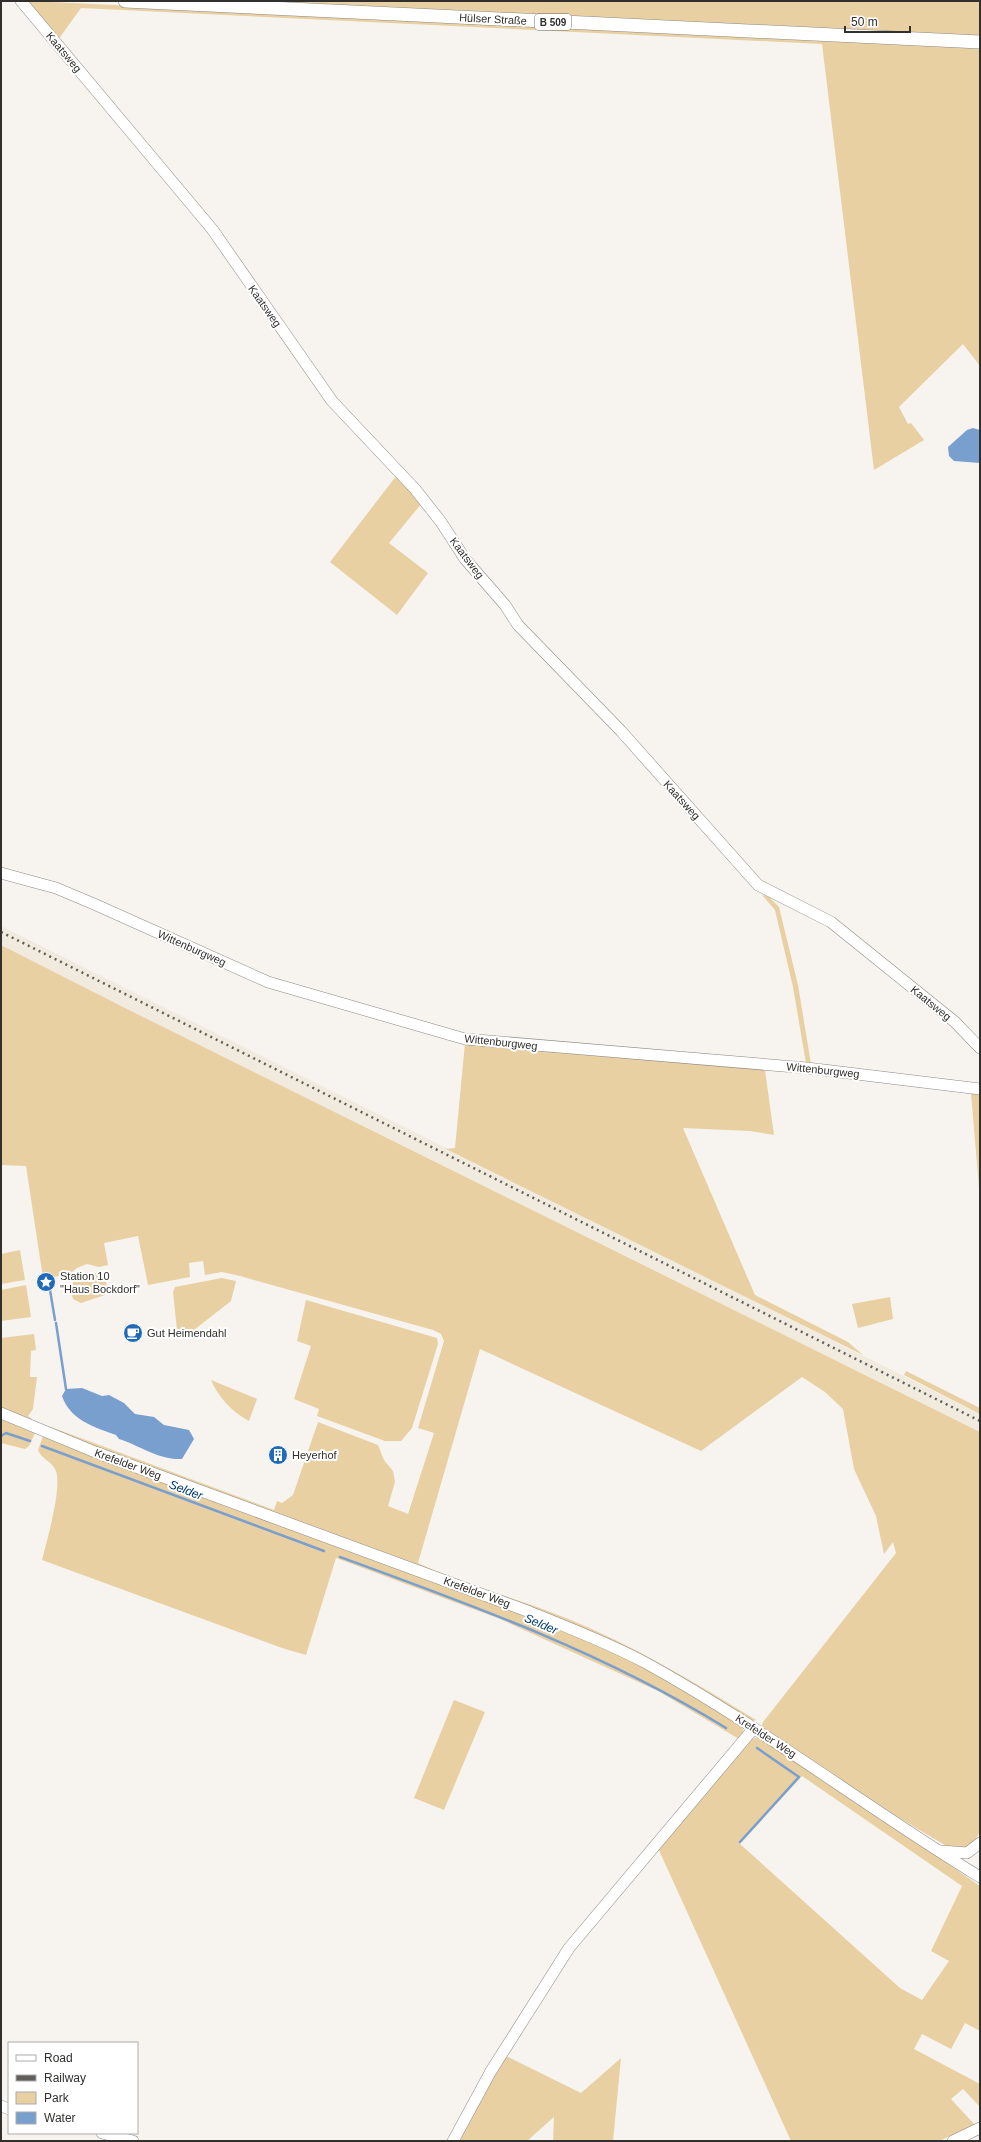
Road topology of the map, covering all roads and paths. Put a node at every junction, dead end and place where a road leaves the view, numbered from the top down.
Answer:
1 (21, 1) edge
2 (125, 1) edge
3 (980, 42) edge
4 (1, 873) edge
5 (980, 1048) edge
6 (980, 1089) edge
7 (1, 1413) edge
8 (754, 1728) junction
9 (980, 1843) edge
10 (939, 1851) junction
11 (980, 1877) edge
12 (980, 2128) edge
13 (106, 2134) edge
14 (133, 2141) edge
15 (453, 2141) edge
16 (953, 2141) edge

1 - 5 street, Kaatsweg
2 - 3 main road, Hülser Straße / B 509
4 - 6 street, Wittenburgweg
7 - 8 street, Krefelder Weg
8 - 10 street, Krefelder Weg
8 - 15 street
9 - 10 street
10 - 11 street, Krefelder Weg
12 - 16 street
13 - 14 street

